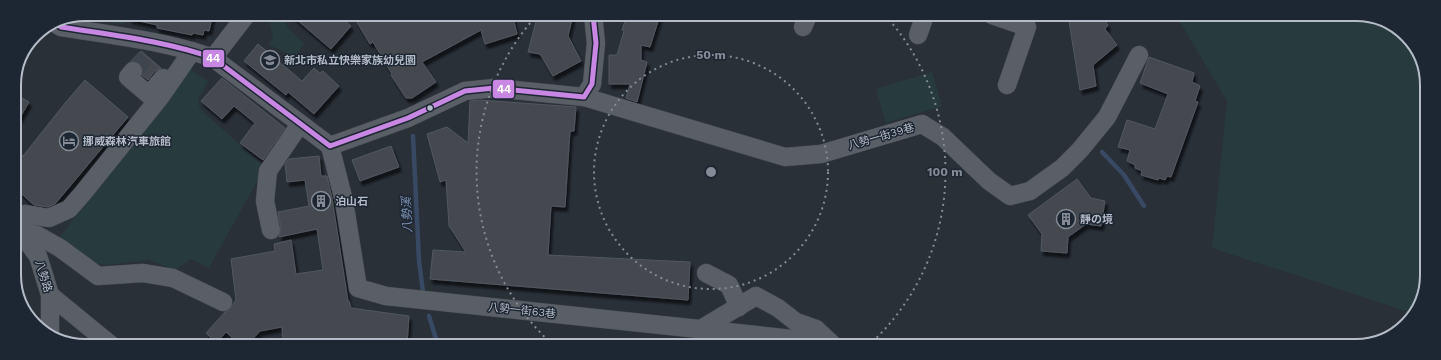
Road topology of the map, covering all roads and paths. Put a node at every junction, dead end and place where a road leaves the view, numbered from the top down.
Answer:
1 (242, 21) edge
2 (593, 21) edge
3 (923, 21) edge
4 (1010, 21) edge
5 (60, 26) edge
6 (918, 35) dead end
7 (187, 50) junction
8 (1140, 55) dead end
9 (213, 58) junction
10 (133, 71) dead end
11 (1008, 85) dead end
12 (584, 98) junction
13 (300, 124) junction
14 (330, 146) junction
15 (21, 219) edge
16 (21, 227) edge
17 (271, 230) dead end
18 (21, 232) edge
19 (706, 273) dead end
20 (50, 295) junction
21 (223, 302) dead end
22 (739, 307) junction
23 (50, 328) edge
24 (702, 329) junction
25 (105, 339) edge
26 (801, 339) edge
27 (828, 339) edge

1 - 9 street
2 - 12 street
3 - 6 street
4 - 11 street
5 - 7 street
7 - 9 street
7 - 10 street
7 - 15 street
8 - 12 street, 八勢一街39巷
9 - 13 street
12 - 14 street
13 - 14 street
13 - 17 street
14 - 24 street, 八勢一街63巷
16 - 21 street
18 - 20 street, 八勢路
19 - 22 street
20 - 23 street, 八勢路
20 - 25 street
22 - 24 street
22 - 27 street, 八勢一街63巷
24 - 26 street, 八勢一街63巷

